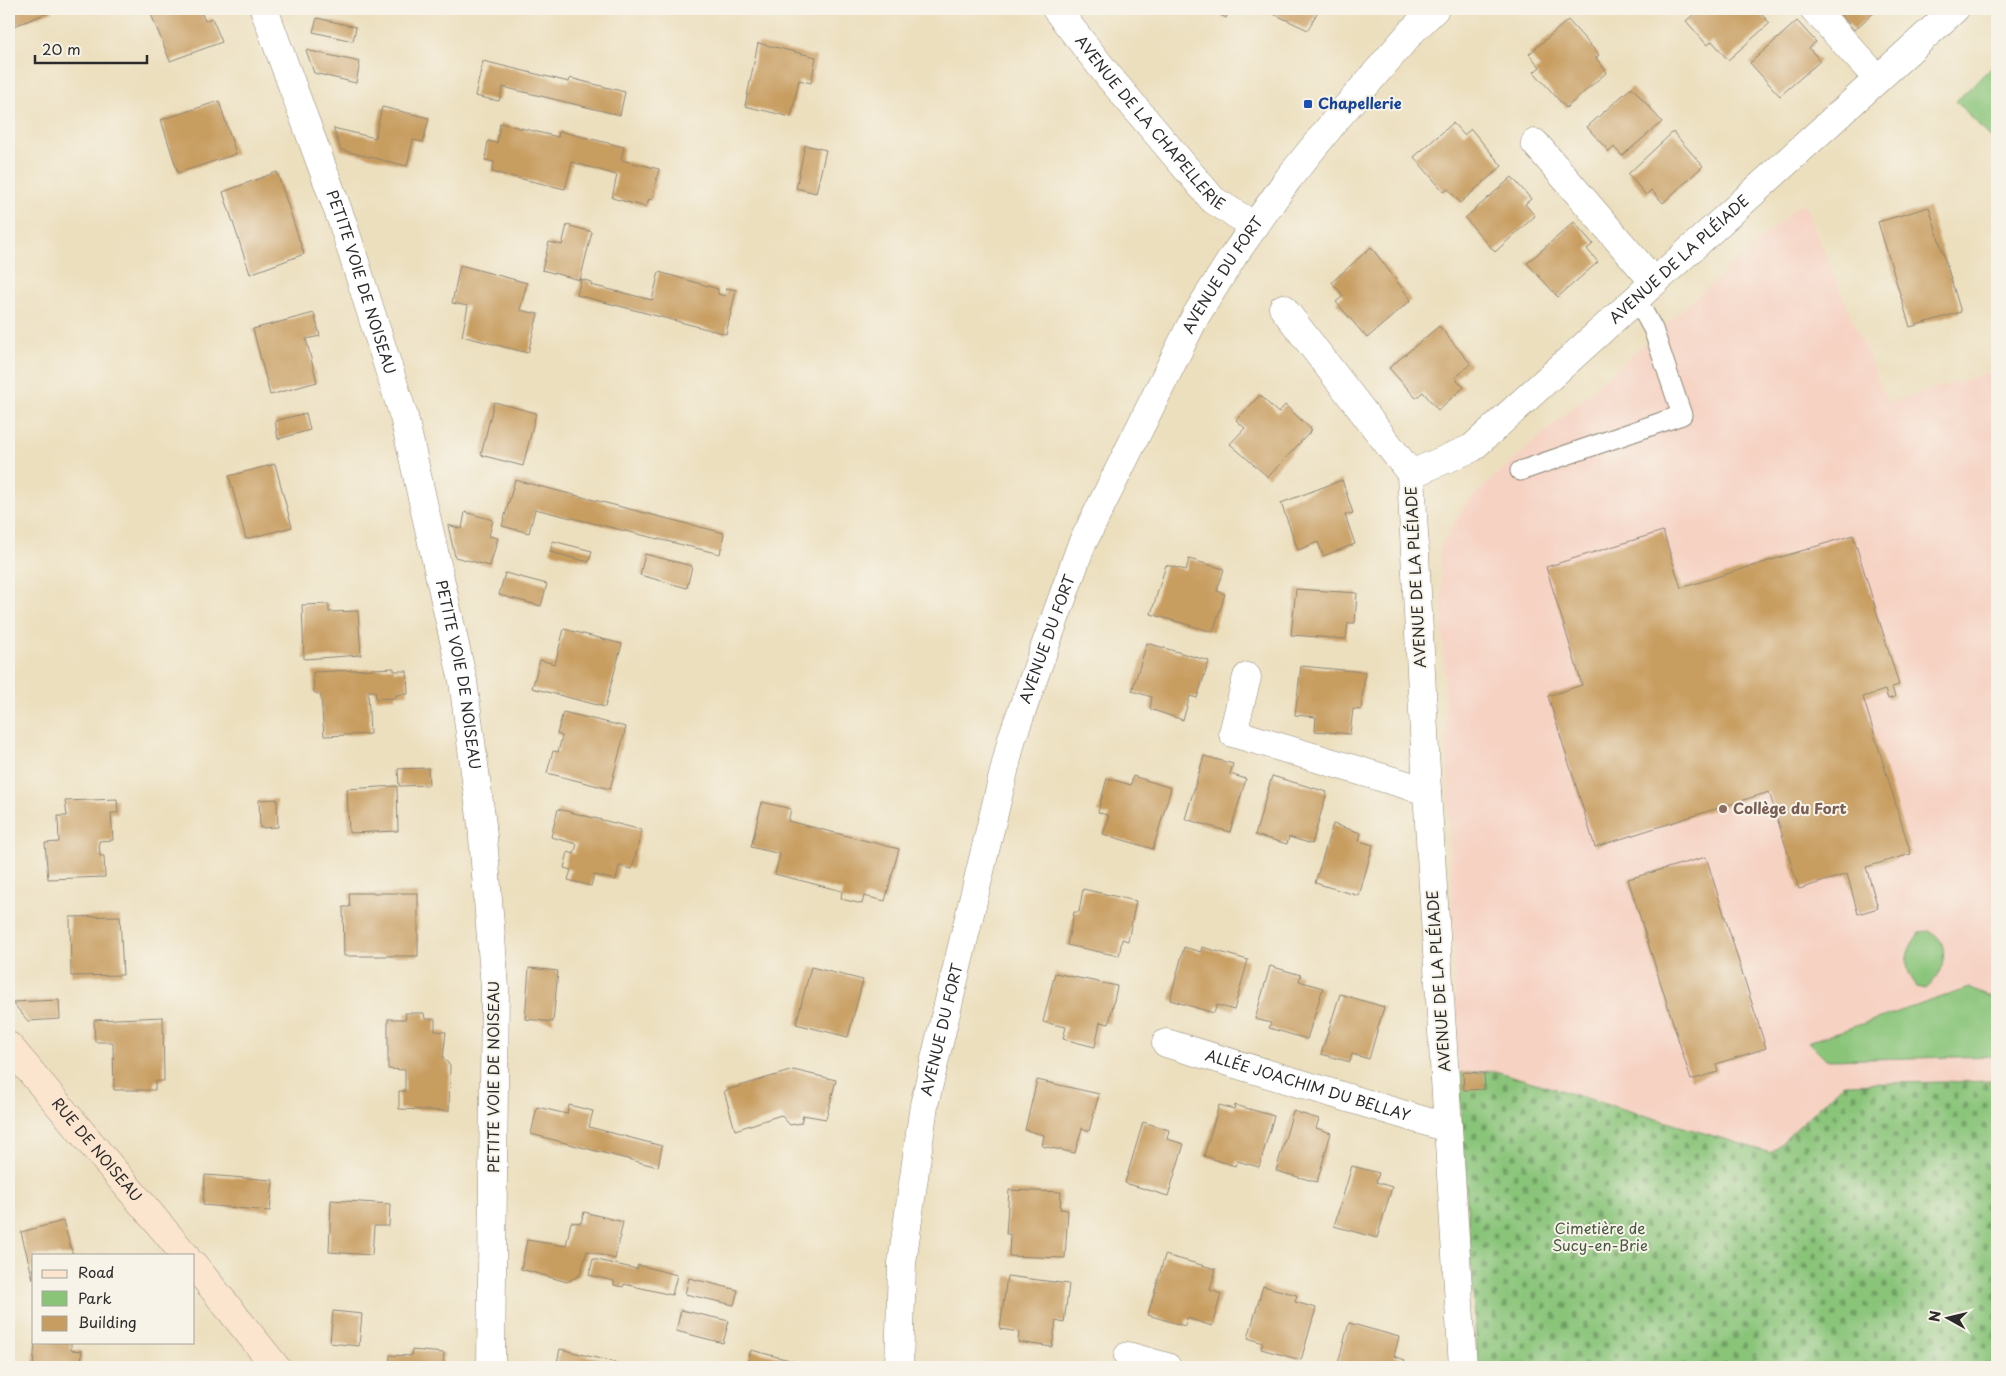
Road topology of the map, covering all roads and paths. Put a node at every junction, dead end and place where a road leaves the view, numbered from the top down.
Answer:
1 (264, 9) edge
2 (1056, 9) edge
3 (1435, 9) edge
4 (1814, 9) edge
5 (1955, 9) edge
6 (1878, 79) junction
7 (1535, 143) dead end
8 (1255, 226) junction
9 (1645, 290) junction
10 (1283, 308) dead end
11 (1520, 471) dead end
12 (1411, 474) junction
13 (1247, 677) dead end
14 (1427, 791) junction
15 (1166, 1043) dead end
16 (9, 1046) edge
17 (1448, 1128) junction
18 (184, 1254) edge
19 (195, 1266) edge
20 (1128, 1356) dead end
21 (276, 1367) edge
22 (491, 1367) edge
23 (899, 1367) edge
24 (1167, 1367) edge
25 (1463, 1367) edge

1 - 22 street, PETITE VOIE DE NOISEAU
2 - 8 street, AVENUE DE LA CHAPELLERIE
3 - 8 street, AVENUE DU FORT
4 - 6 street
5 - 6 street, AVENUE DE LA PLÉIADE
6 - 9 street, AVENUE DE LA PLÉIADE
7 - 9 street
8 - 23 street, AVENUE DU FORT
9 - 11 lane
9 - 12 street, AVENUE DE LA PLÉIADE
10 - 12 street
12 - 14 street, AVENUE DE LA PLÉIADE
13 - 14 street
14 - 17 street, AVENUE DE LA PLÉIADE
15 - 17 street, ALLÉE JOACHIM DU BELLAY
16 - 18 street, RUE DE NOISEAU
17 - 25 street, AVENUE DE LA PLÉIADE
19 - 21 street
20 - 24 street

